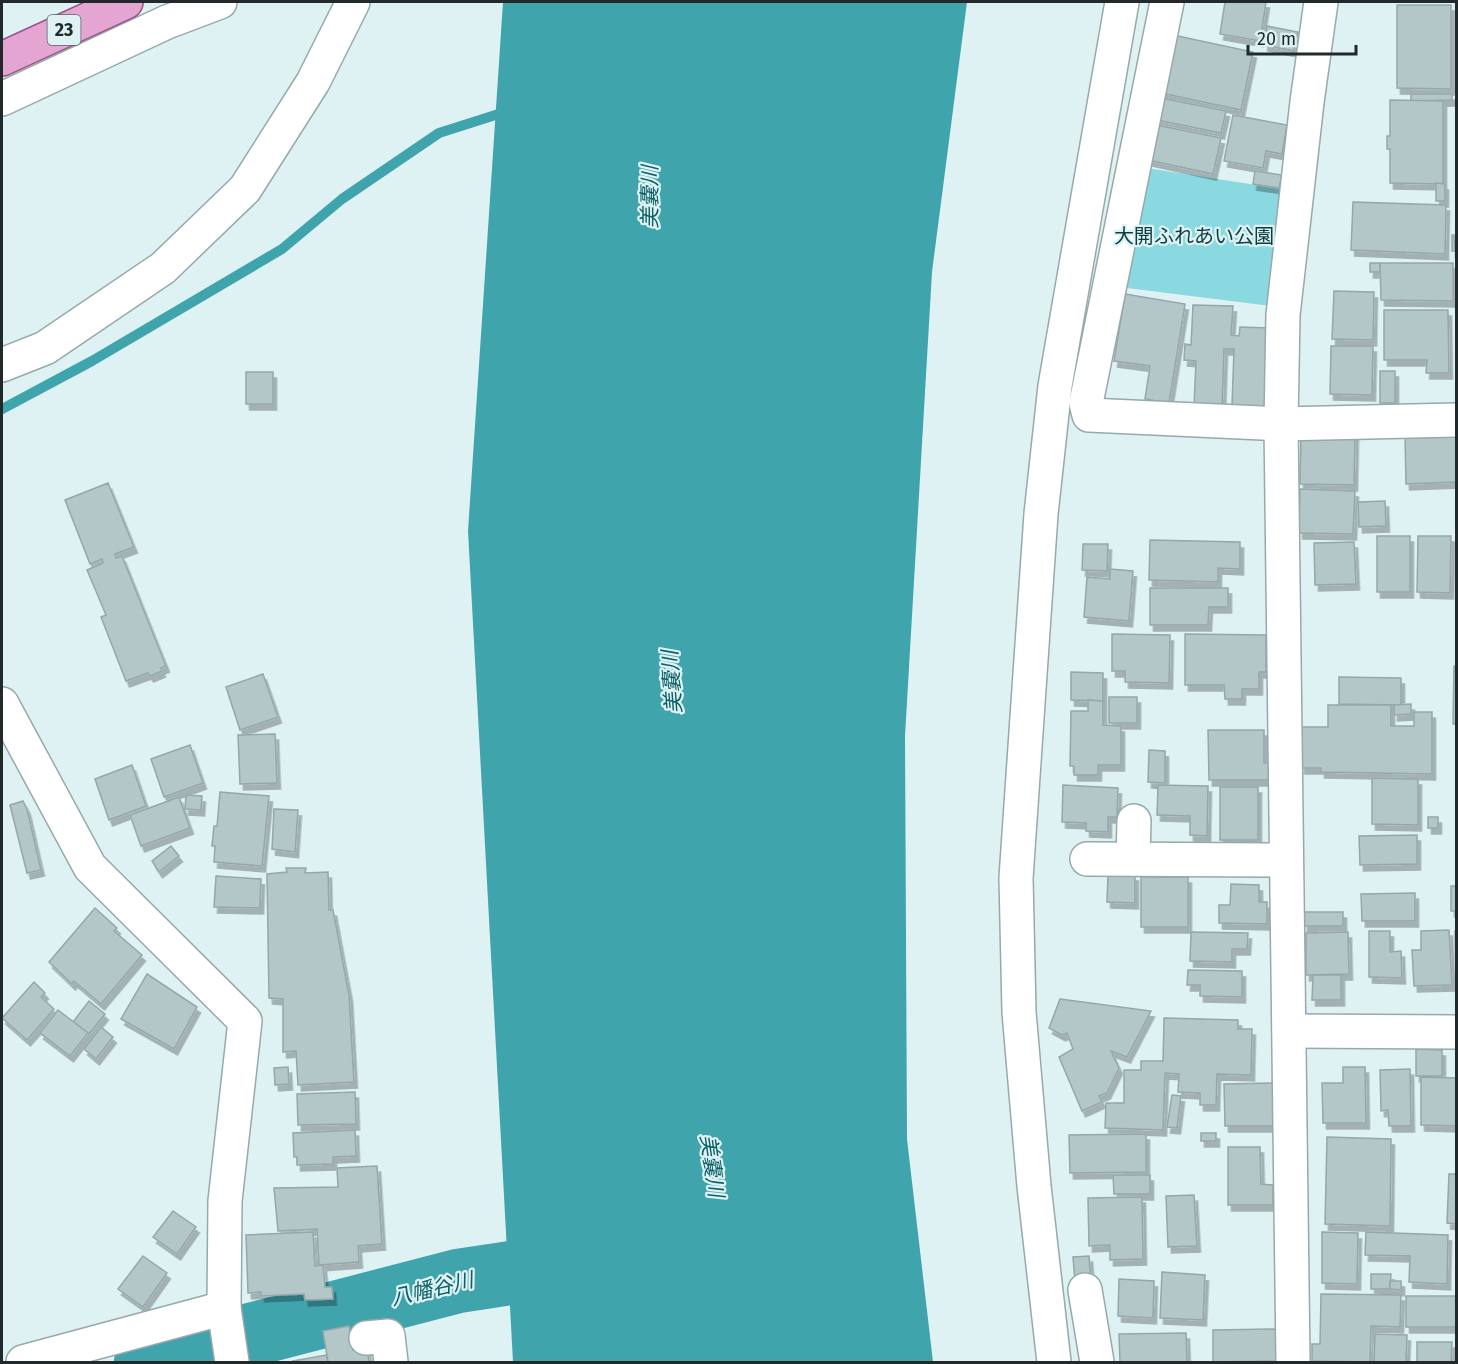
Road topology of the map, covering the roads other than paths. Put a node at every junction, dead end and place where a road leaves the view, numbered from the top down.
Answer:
1 (126, 2) edge
2 (219, 2) edge
3 (353, 2) edge
4 (1122, 2) edge
5 (1167, 2) edge
6 (1321, 2) edge
7 (2, 59) edge
8 (2, 99) edge
9 (2, 365) edge
10 (1456, 420) edge
11 (1281, 424) junction
12 (2, 704) edge
13 (1134, 821) dead end
14 (1087, 859) dead end
15 (1133, 859) junction
16 (1286, 860) junction
17 (1289, 1031) junction
18 (1456, 1032) edge
19 (1085, 1290) dead end
20 (224, 1308) junction
21 (366, 1338) dead end
22 (23, 1362) edge
23 (232, 1362) edge
24 (391, 1362) edge
25 (1054, 1362) edge
26 (1097, 1362) edge
27 (1293, 1362) edge

1 - 7 main road, 23
2 - 8 street
3 - 9 street
4 - 25 street
5 - 11 street
6 - 11 street
10 - 11 street
11 - 16 street
12 - 20 street
13 - 15 street
14 - 15 street
15 - 16 street
16 - 17 street
17 - 18 street
17 - 27 street
19 - 26 street
20 - 22 street
20 - 23 street
21 - 24 street

